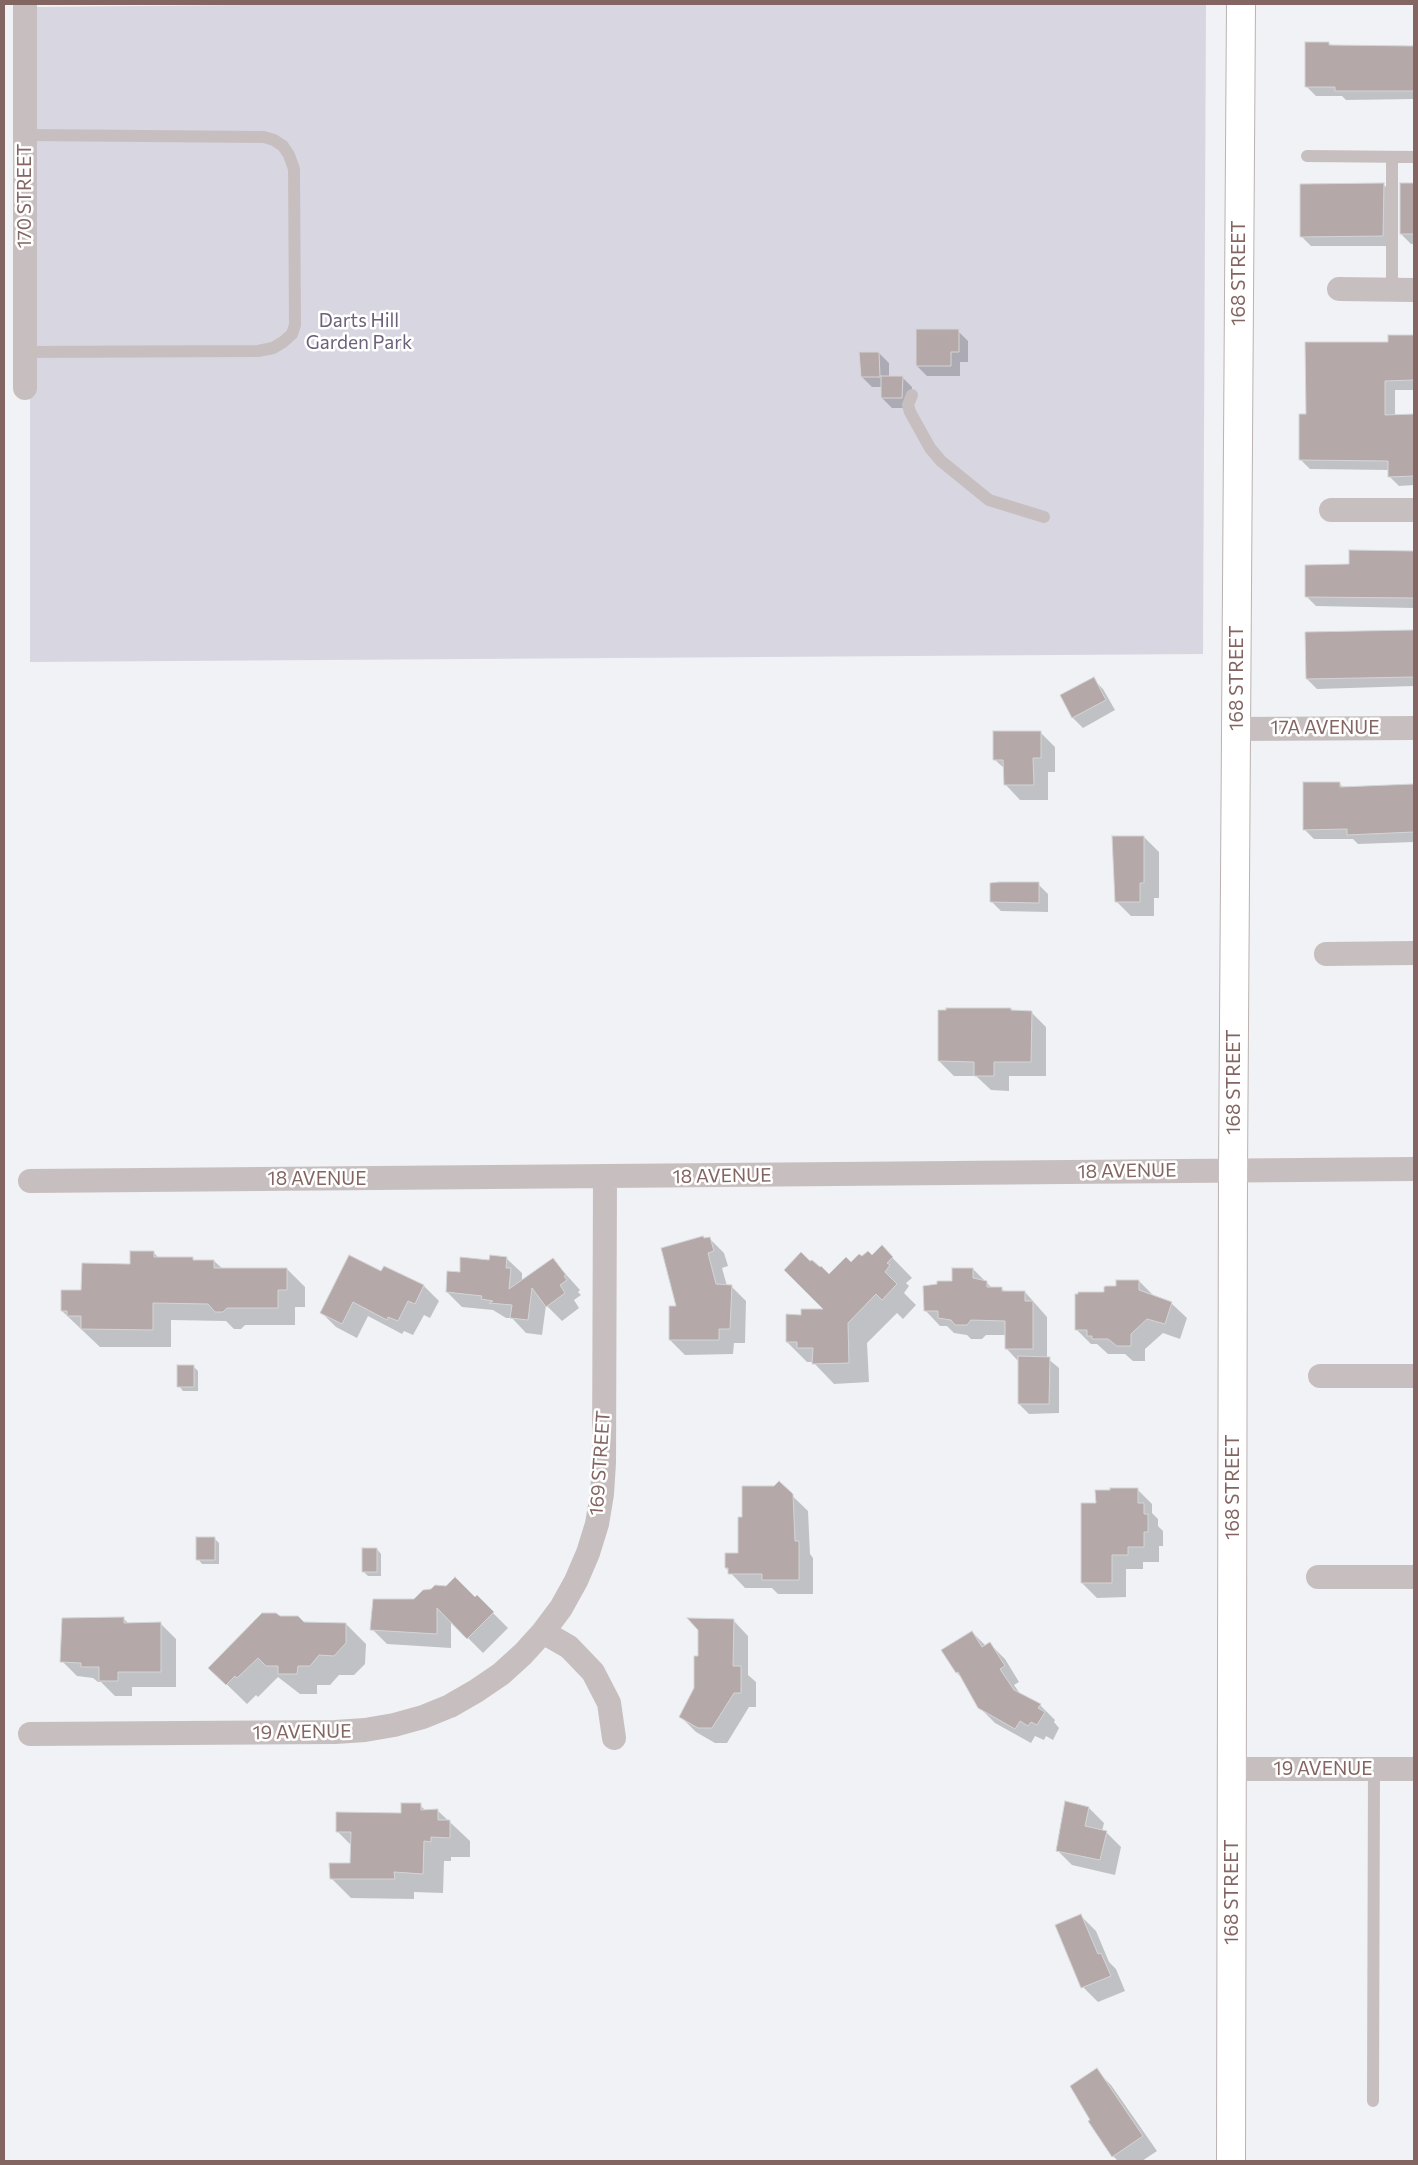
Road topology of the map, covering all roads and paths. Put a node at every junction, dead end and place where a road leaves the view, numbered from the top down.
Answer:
1 (25, 4) edge
2 (1241, 4) edge
3 (25, 135) junction
4 (1307, 156) dead end
5 (1392, 157) junction
6 (1414, 157) edge
7 (1339, 289) dead end
8 (1403, 290) edge
9 (24, 352) junction
10 (24, 388) dead end
11 (912, 395) dead end
12 (1331, 510) dead end
13 (1414, 510) edge
14 (1044, 517) dead end
15 (1414, 728) edge
16 (1236, 729) junction
17 (1414, 953) edge
18 (1326, 954) dead end
19 (1414, 1169) edge
20 (1234, 1170) junction
21 (605, 1177) junction
22 (30, 1181) dead end
23 (1320, 1376) dead end
24 (1414, 1376) edge
25 (1318, 1577) dead end
26 (1414, 1577) edge
27 (544, 1632) junction
28 (30, 1734) dead end
29 (614, 1738) dead end
30 (1374, 1768) junction
31 (1414, 1768) edge
32 (1232, 1769) junction
33 (1373, 2100) dead end
34 (1231, 2161) edge

1 - 3 street, 170 STREET
2 - 16 main road, 168 STREET
3 - 9 street, 170 STREET
3 - 9 lane
4 - 5 lane
5 - 6 lane
5 - 8 lane
7 - 8 street
9 - 10 street, 170 STREET
11 - 14 lane
12 - 13 street
15 - 16 street, 17A AVENUE
16 - 20 main road, 168 STREET
17 - 18 street
19 - 20 street, 18 AVENUE
20 - 21 street, 18 AVENUE
20 - 32 main road, 168 STREET
21 - 22 street, 18 AVENUE
21 - 27 street, 169 STREET
23 - 24 street
25 - 26 street
27 - 28 street, 19 AVENUE
27 - 29 street
30 - 31 street, 19 AVENUE
30 - 32 street, 19 AVENUE
30 - 33 lane
32 - 34 main road, 168 STREET

